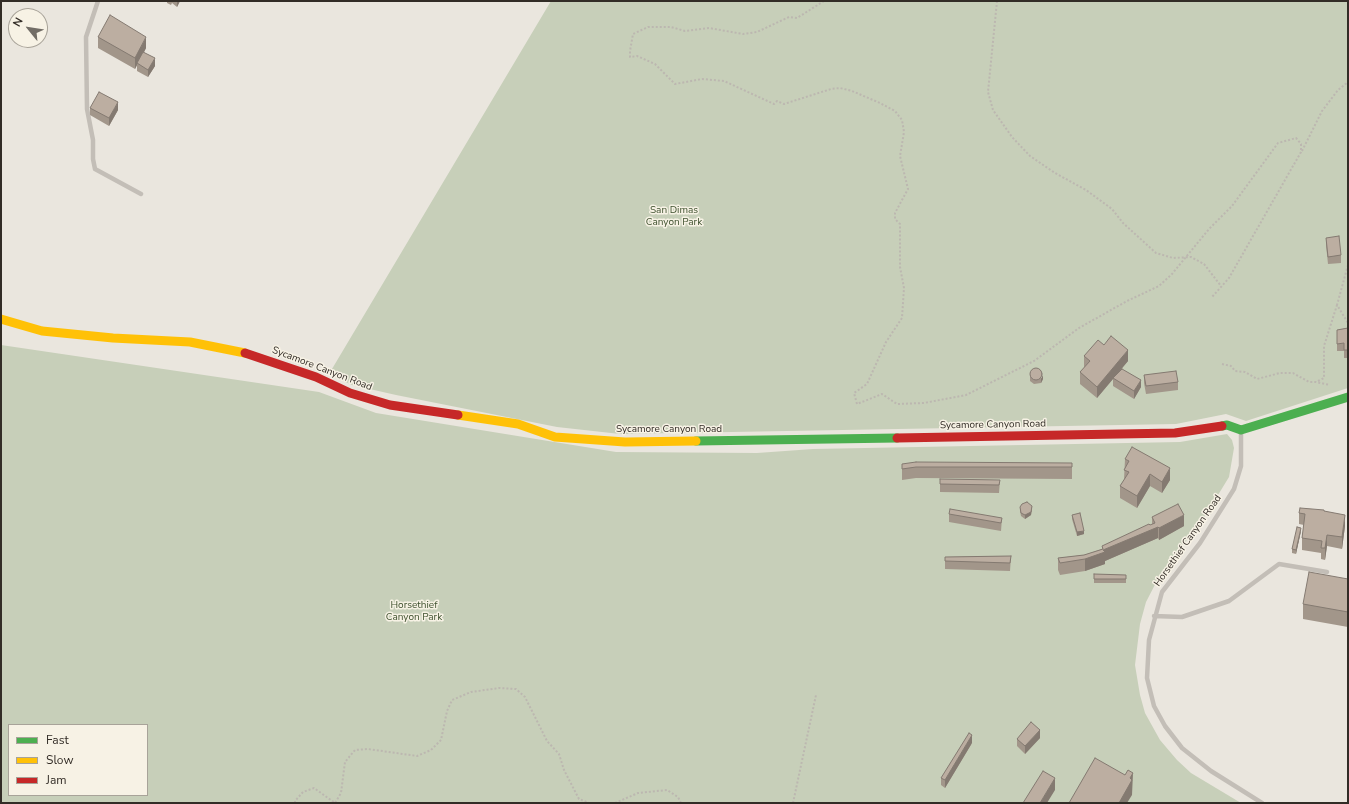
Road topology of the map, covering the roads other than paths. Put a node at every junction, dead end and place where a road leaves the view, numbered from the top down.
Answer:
1 (98, 1) edge
2 (142, 194) dead end
3 (1, 319) edge
4 (1348, 397) edge
5 (1242, 430) junction
6 (1327, 572) dead end
7 (1154, 616) junction
8 (1262, 803) edge

1 - 2 lane
3 - 5 street, Sycamore Canyon Road
4 - 5 street
5 - 7 lane, Horsethief Canyon Road
6 - 7 lane
7 - 8 lane, Horsethief Canyon Road

